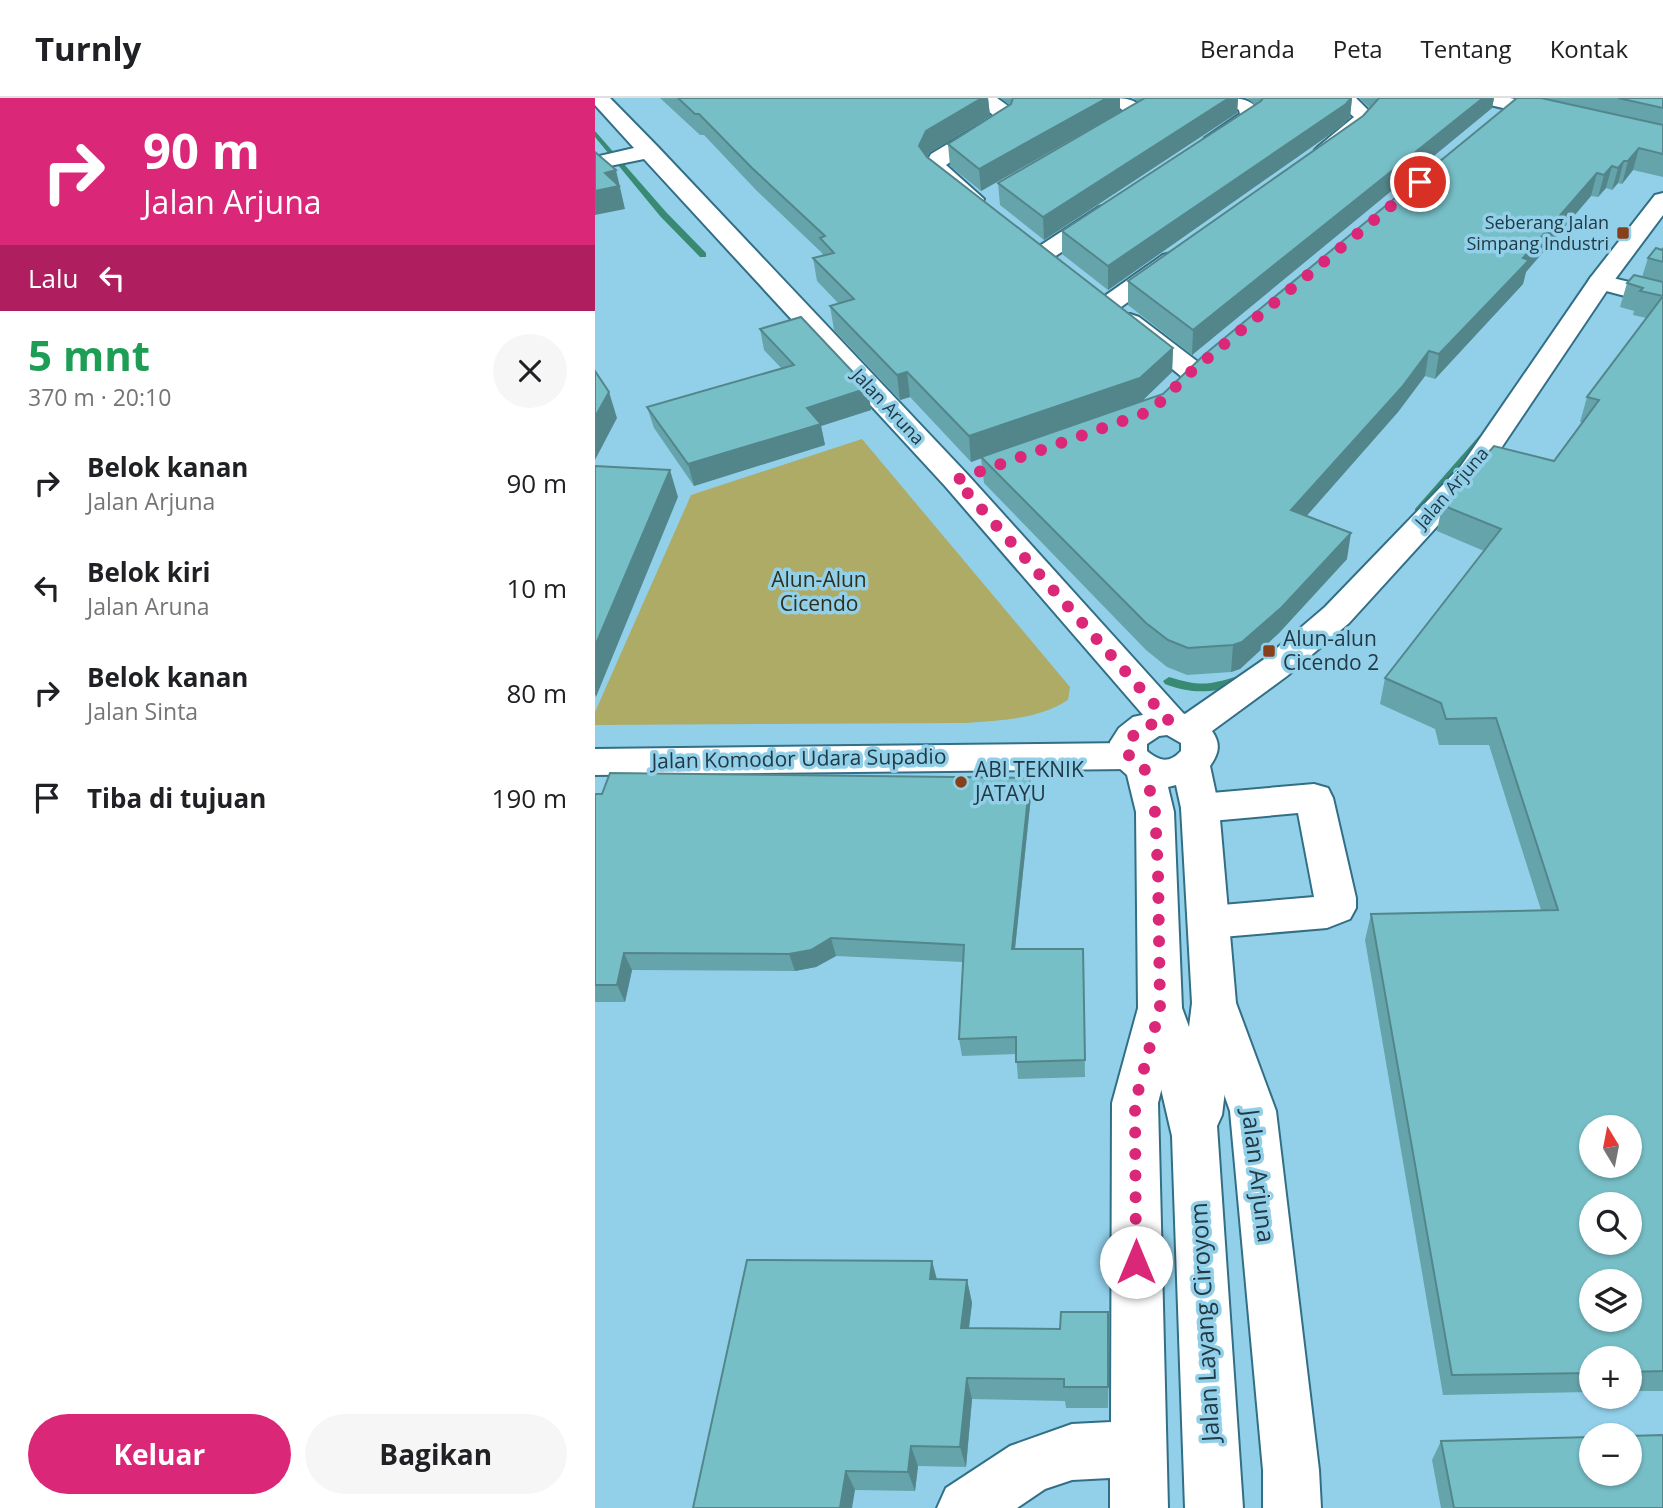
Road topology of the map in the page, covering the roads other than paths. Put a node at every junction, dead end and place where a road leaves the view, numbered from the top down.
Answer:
1 (599, 98) edge
2 (987, 98) edge
3 (1117, 98) edge
4 (1231, 98) edge
5 (1341, 98) edge
6 (1484, 98) edge
7 (1512, 106) junction
8 (1492, 122) edge
9 (1663, 139) edge
10 (1076, 149) edge
11 (651, 151) junction
12 (1191, 156) edge
13 (595, 163) edge
14 (1307, 163) edge
15 (1663, 200) edge
16 (1123, 201) edge
17 (987, 205) edge
18 (1022, 237) edge
19 (1186, 250) edge
20 (1043, 254) junction
21 (1065, 271) edge
22 (1600, 282) junction
23 (1087, 288) edge
24 (1663, 298) edge
25 (1108, 305) junction
26 (1193, 371) edge
27 (1184, 739) junction
28 (595, 762) edge
29 (1137, 763) junction
30 (1200, 808) junction
31 (1210, 922) junction
32 (1214, 1003) junction
33 (1160, 1008) junction
34 (1196, 1136) junction
35 (1138, 1448) junction
36 (966, 1508) edge
37 (1139, 1508) edge
38 (1213, 1508) edge
39 (1292, 1508) edge

1 - 11 street, Jalan Aruna
2 - 17 street
3 - 10 street
4 - 12 street
5 - 14 street
6 - 7 street
7 - 8 street
7 - 9 street
11 - 13 street
11 - 27 street, Jalan Aruna
15 - 22 street, Jalan Arjuna
16 - 20 street
18 - 20 street
19 - 25 street
20 - 21 street
22 - 24 street
22 - 27 street, Jalan Arjuna
23 - 25 street
25 - 26 street
27 - 29 street, Jalan Arjuna
27 - 29 street, Jalan Arjuna
27 - 30 street, Jalan Arjuna
28 - 29 street, Jalan Komodor Udara Supadio
29 - 33 street
30 - 31 street, Jalan Arjuna
30 - 31 street
31 - 32 street, Jalan Arjuna
32 - 34 street, Jalan Layang Ciroyom
32 - 39 street, Jalan Arjuna
33 - 34 street, Jalan Layang Ciroyom
33 - 35 street
34 - 38 street, Jalan Layang Ciroyom
35 - 36 street
35 - 37 street

